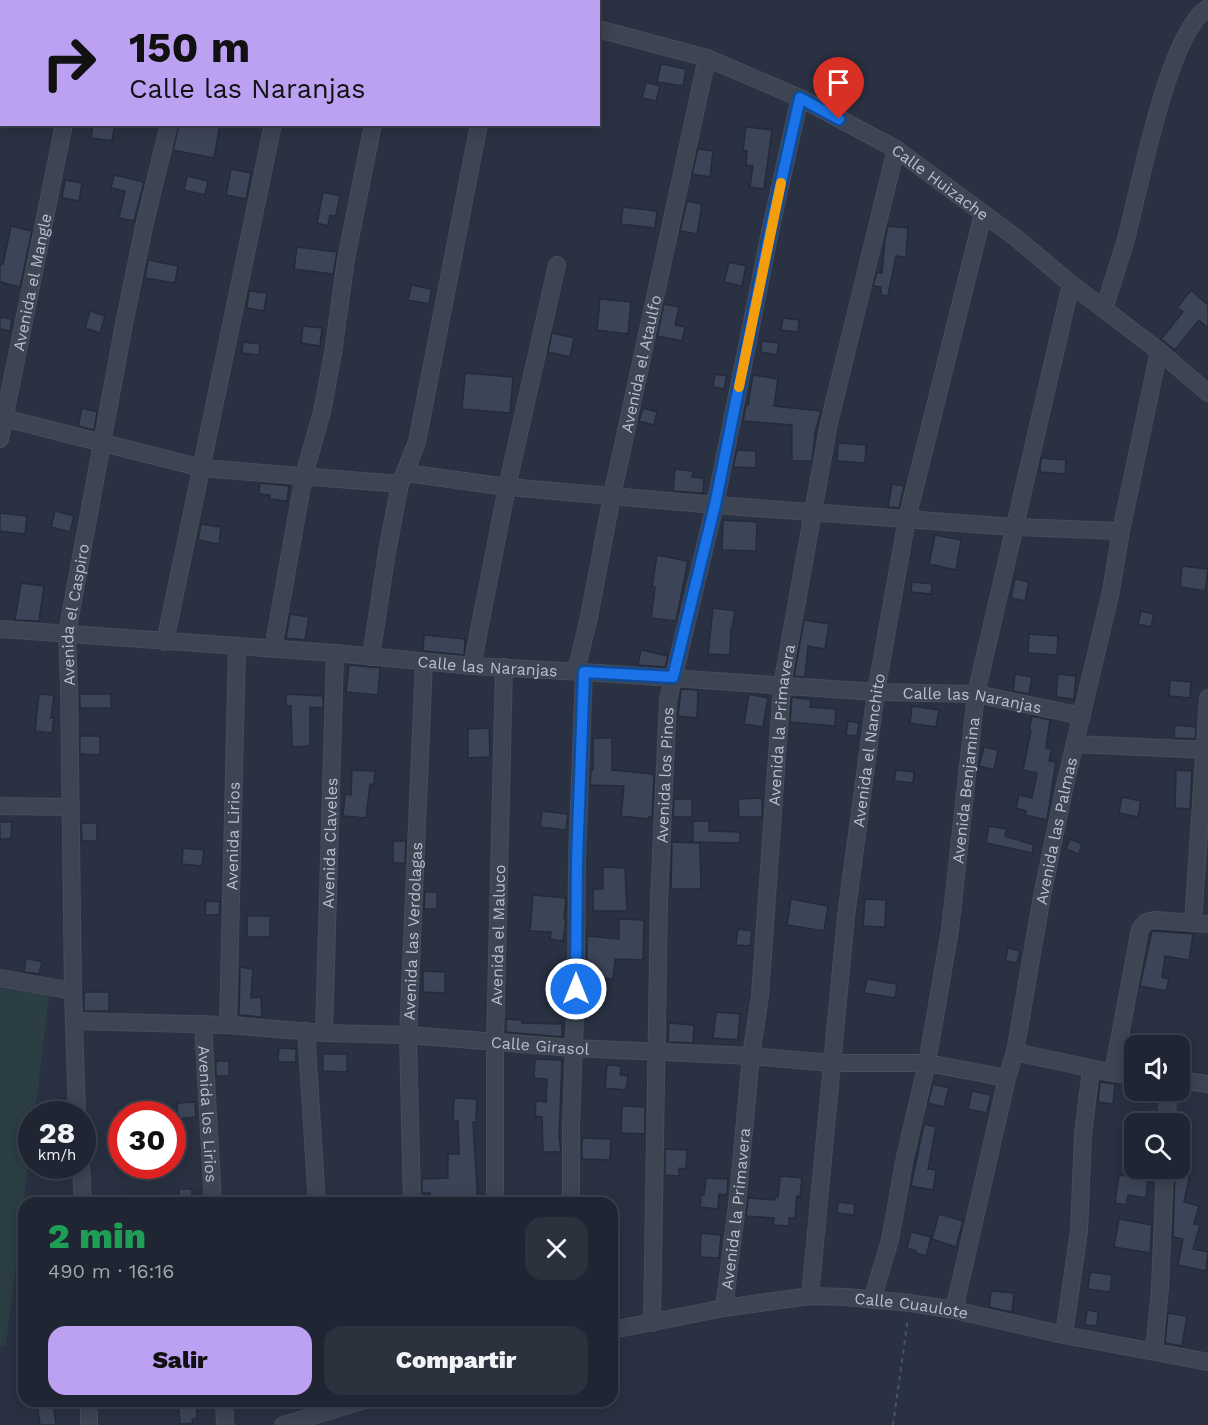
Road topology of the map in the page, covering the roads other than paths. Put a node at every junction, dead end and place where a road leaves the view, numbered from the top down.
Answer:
1 (1208, 8) edge
2 (600, 30) edge
3 (707, 58) junction
4 (800, 98) junction
5 (64, 126) edge
6 (169, 126) edge
7 (273, 126) edge
8 (373, 126) edge
9 (479, 126) edge
10 (896, 149) junction
11 (983, 214) junction
12 (557, 265) dead end
13 (1071, 284) junction
14 (1104, 309) junction
15 (1159, 351) junction
16 (1208, 393) edge
17 (2, 418) edge
18 (0, 439) edge
19 (102, 442) junction
20 (202, 468) junction
21 (304, 475) junction
22 (403, 478) junction
23 (507, 486) junction
24 (612, 496) junction
25 (715, 505) junction
26 (814, 512) junction
27 (907, 519) junction
28 (1014, 527) junction
29 (1121, 531) junction
30 (0, 629) edge
31 (67, 633) junction
32 (165, 642) junction
33 (237, 647) junction
34 (273, 649) junction
35 (335, 653) junction
36 (371, 657) junction
37 (424, 662) junction
38 (472, 666) junction
39 (504, 667) junction
40 (580, 671) junction
41 (673, 677) junction
42 (782, 685) junction
43 (876, 692) junction
44 (976, 694) junction
45 (1208, 698) edge
46 (1082, 716) junction
47 (1076, 744) junction
48 (1207, 750) edge
49 (0, 806) edge
50 (70, 807) junction
51 (1200, 923) edge
52 (0, 978) edge
53 (74, 991) junction
54 (75, 1021) junction
55 (203, 1024) junction
56 (228, 1025) junction
57 (306, 1031) junction
58 (324, 1033) junction
59 (408, 1035) junction
60 (495, 1043) junction
61 (573, 1048) junction
62 (656, 1051) junction
63 (1015, 1052) junction
64 (751, 1056) junction
65 (831, 1063) junction
66 (927, 1063) junction
67 (1091, 1069) junction
68 (1113, 1073) junction
69 (1124, 1074) edge
70 (1007, 1078) junction
71 (1190, 1082) edge
72 (1208, 1084) edge
73 (77, 1101) edge
74 (82, 1179) edge
75 (1165, 1179) edge
76 (83, 1197) edge
77 (213, 1197) edge
78 (317, 1197) edge
79 (412, 1197) edge
80 (495, 1197) edge
81 (571, 1197) edge
82 (810, 1296) junction
83 (872, 1300) junction
84 (724, 1308) junction
85 (954, 1310) junction
86 (652, 1323) junction
87 (618, 1329) edge
88 (1064, 1335) junction
89 (1154, 1351) junction
90 (1208, 1362) edge
91 (89, 1407) edge
92 (224, 1407) edge
93 (327, 1407) edge
94 (90, 1425) edge
95 (225, 1425) edge
96 (283, 1425) edge

1 - 14 street
2 - 3 street, Calle Huizache
3 - 4 street, Calle Huizache
3 - 24 street, Avenida el Ataulfo
4 - 10 street, Calle Huizache
4 - 25 street, Avenida los Pinos
5 - 17 street, Avenida el Mangle
6 - 19 street, Avenida el Caspiro
7 - 20 street
8 - 21 street
9 - 22 street
10 - 11 street, Calle Huizache
10 - 26 street, Avenida la Primavera
11 - 13 street, Calle Huizache
11 - 27 street, Avenida el Nanchito
12 - 23 street
13 - 14 street, Calle Huizache
13 - 28 street, Avenida Benjamina
14 - 15 street, Calle Huizache
15 - 16 street, Calle Huizache
15 - 29 street, Avenida las Palmas
17 - 18 street, Avenida el Mangle
17 - 19 street
19 - 20 street
19 - 31 street, Avenida el Caspiro
20 - 21 street
20 - 32 street
21 - 22 street
21 - 34 street
22 - 23 street
22 - 36 street
23 - 24 street
23 - 38 street
24 - 25 street
24 - 40 street, Avenida el Ataulfo
25 - 26 street
25 - 41 street, Avenida los Pinos
26 - 27 street
26 - 42 street, Avenida la Primavera
27 - 28 street
27 - 43 street, Avenida el Nanchito
28 - 29 street
28 - 44 street, Avenida Benjamina
29 - 46 street, Avenida las Palmas
30 - 31 street, Calle las Naranjas
31 - 32 street, Calle las Naranjas
31 - 50 street, Avenida el Caspiro
32 - 33 street, Calle las Naranjas
33 - 34 street, Calle las Naranjas
33 - 56 street, Avenida Lirios
34 - 35 street, Calle las Naranjas
35 - 36 street, Calle las Naranjas
35 - 58 street, Avenida Claveles
36 - 37 street, Calle las Naranjas
37 - 38 street, Calle las Naranjas
37 - 59 street, Avenida las Verdolagas
38 - 39 street, Calle las Naranjas
39 - 40 street, Calle las Naranjas
39 - 60 street, Avenida el Maluco
40 - 41 street, Calle las Naranjas
40 - 61 street, Avenida el Ataulfo
41 - 42 street, Calle las Naranjas
41 - 62 street, Avenida los Pinos
42 - 43 street, Calle las Naranjas
42 - 64 street, Avenida la Primavera
43 - 44 street, Calle las Naranjas
43 - 65 street, Avenida el Nanchito
44 - 46 street, Calle las Naranjas
44 - 66 street, Avenida Benjamina
45 - 48 street
46 - 47 street, Avenida las Palmas
47 - 48 street
47 - 63 street, Avenida las Palmas
48 - 51 street
49 - 50 street
50 - 53 street, Avenida el Caspiro
51 - 68 street
52 - 53 street
53 - 54 street, Avenida el Caspiro
54 - 55 street, Calle Girasol
54 - 73 street, Avenida el Caspiro
55 - 56 street, Calle Girasol
55 - 77 street, Avenida los Lirios
56 - 57 street, Calle Girasol
57 - 58 street, Calle Girasol
57 - 78 street
58 - 59 street, Calle Girasol
59 - 60 street, Calle Girasol
59 - 79 street, Avenida las Verdolagas
60 - 61 street, Calle Girasol
60 - 80 street, Avenida el Maluco
61 - 62 street, Calle Girasol
61 - 81 street, Avenida el Ataulfo
62 - 64 street, Calle Girasol
62 - 86 street, Avenida los Pinos
63 - 67 street
63 - 70 street, Avenida las Palmas
64 - 65 street, Calle Girasol
64 - 84 street, Avenida la Primavera
65 - 66 street, Calle Girasol
65 - 82 street, Avenida el Nanchito
66 - 70 street, Calle Girasol
66 - 83 street, Avenida Benjamina
67 - 68 street
67 - 88 street
68 - 69 street
70 - 85 street, Avenida las Palmas
71 - 72 street
74 - 76 street
75 - 89 street
82 - 83 street, Calle Cuaulote
82 - 84 street, Calle Cuaulote
83 - 85 street, Calle Cuaulote
84 - 86 street, Calle Cuaulote
85 - 88 street, Calle Cuaulote
86 - 87 street, Calle Cuaulote
88 - 89 street, Calle Cuaulote
89 - 90 street, Calle Cuaulote
91 - 94 street
92 - 95 street
93 - 96 street

